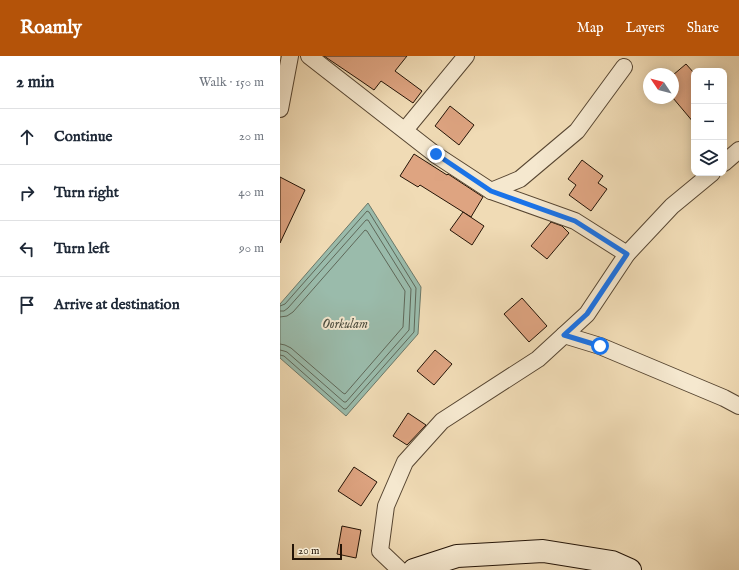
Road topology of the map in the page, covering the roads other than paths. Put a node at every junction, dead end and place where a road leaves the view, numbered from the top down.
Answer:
1 (290, 56) edge
2 (309, 56) edge
3 (466, 56) edge
4 (624, 67) dead end
5 (280, 109) edge
6 (405, 130) junction
7 (739, 150) edge
8 (727, 160) edge
9 (708, 176) edge
10 (491, 191) junction
11 (627, 254) junction
12 (564, 335) junction
13 (739, 406) edge
14 (400, 570) edge
15 (414, 570) edge
16 (630, 570) edge

1 - 5 street
2 - 6 street
3 - 6 street
4 - 10 street
6 - 10 street
7 - 8 street
9 - 11 street
10 - 11 street
11 - 12 street
12 - 13 street
12 - 14 street
15 - 16 street

